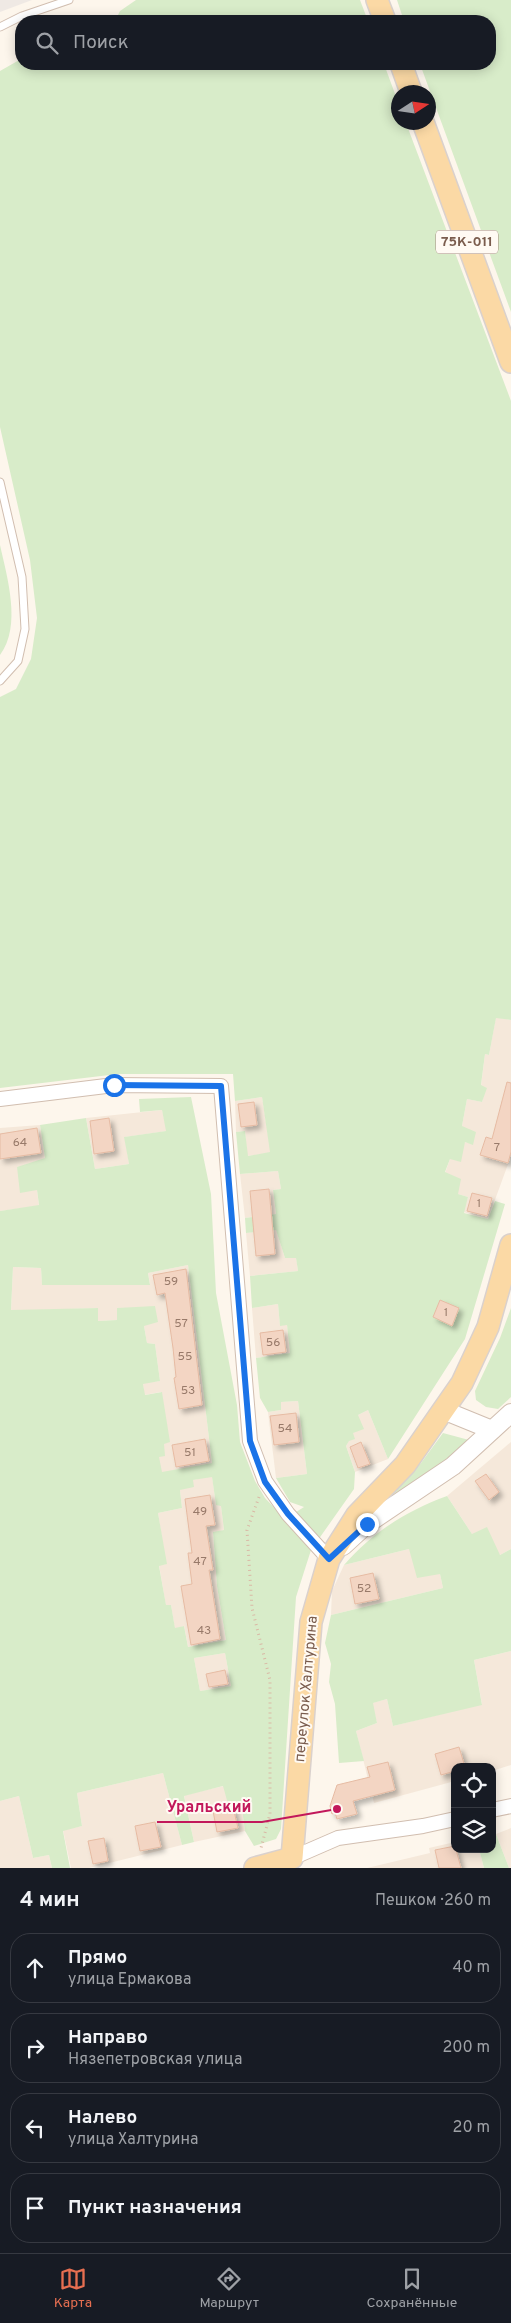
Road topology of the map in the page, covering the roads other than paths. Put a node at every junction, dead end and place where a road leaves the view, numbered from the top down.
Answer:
1 (69, 0) edge
2 (377, 0) edge
3 (25, 15) edge
4 (383, 15) edge
5 (15, 20) edge
6 (0, 27) edge
7 (403, 70) edge
8 (408, 85) edge
9 (425, 130) edge
10 (511, 362) edge
11 (0, 482) edge
12 (0, 681) edge
13 (0, 1098) edge
14 (511, 1245) edge
15 (443, 1410) junction
16 (511, 1413) edge
17 (492, 1430) junction
18 (329, 1559) junction
19 (511, 1806) edge
20 (496, 1809) edge
21 (451, 1820) edge
22 (292, 1858) junction
23 (255, 1868) edge

1 - 3 lane
2 - 4 main road
5 - 6 lane
7 - 8 main road
9 - 10 main road, 75К-011
11 - 12 lane
13 - 18 street
14 - 15 main road, переулок Халтурина
15 - 17 street
15 - 18 main road, переулок Халтурина
16 - 17 street
17 - 18 street
18 - 22 main road, переулок Халтурина
19 - 20 street
21 - 22 street
22 - 23 main road

